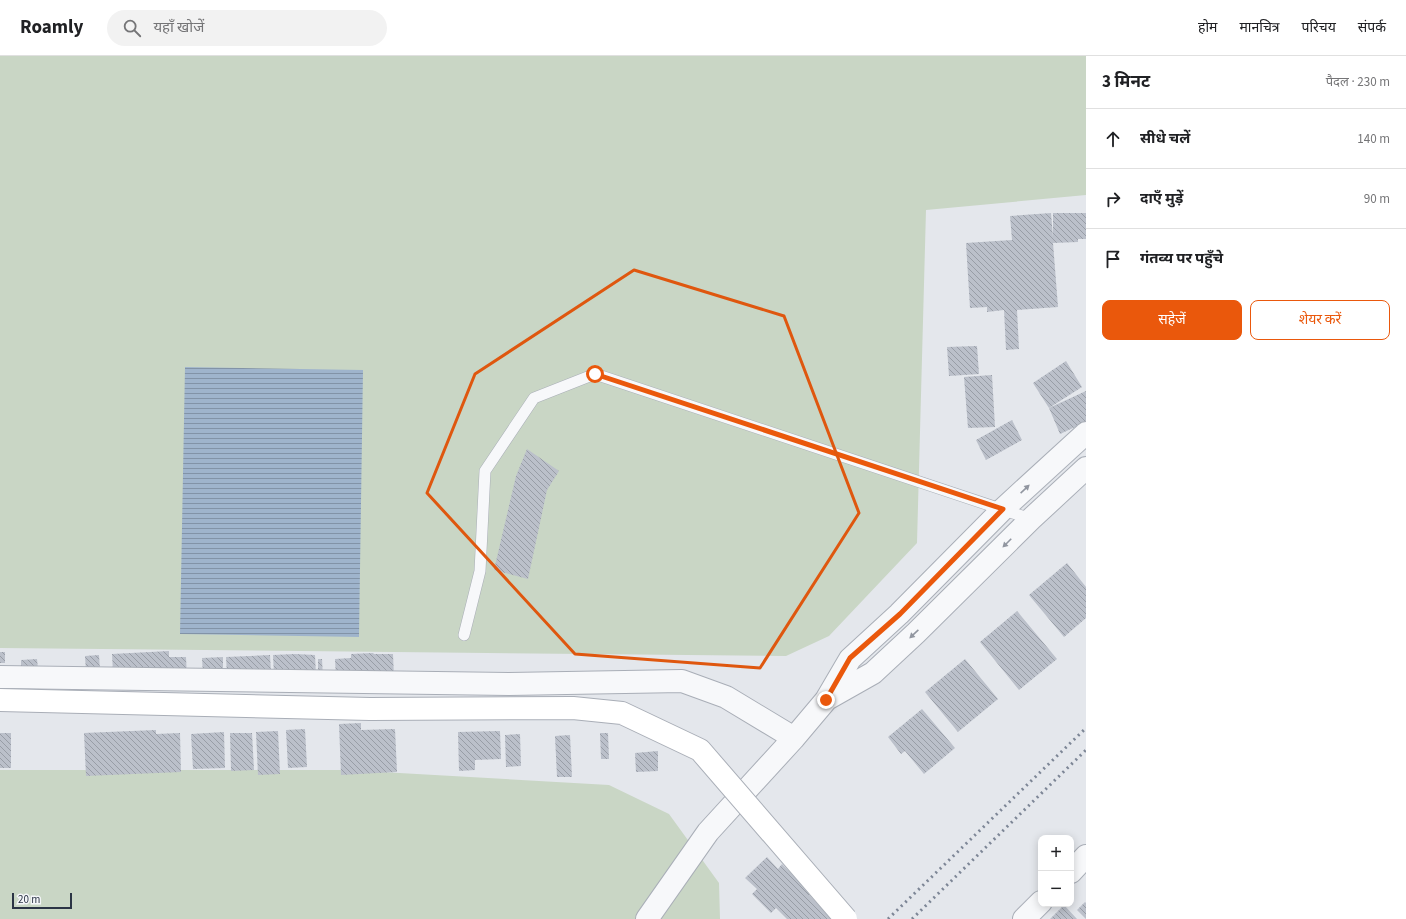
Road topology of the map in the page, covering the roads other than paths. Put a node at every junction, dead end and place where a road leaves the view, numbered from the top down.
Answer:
1 (1086, 433) edge
2 (1086, 468) edge
3 (1003, 509) junction
4 (1031, 519) junction
5 (464, 635) dead end
6 (0, 677) edge
7 (0, 700) edge
8 (826, 700) junction
9 (794, 738) junction
10 (1086, 856) edge
11 (1072, 871) edge
12 (1038, 905) edge
13 (647, 919) edge
14 (846, 919) edge
15 (1024, 919) edge

3 -> 1 street
2 - 4 street
3 - 4 lane
3 - 5 lane
3 - 8 street
4 -> 8 street
6 - 9 street
7 - 14 main road, bridge
8 - 9 street
9 - 13 street
10 - 11 street
12 - 15 street

